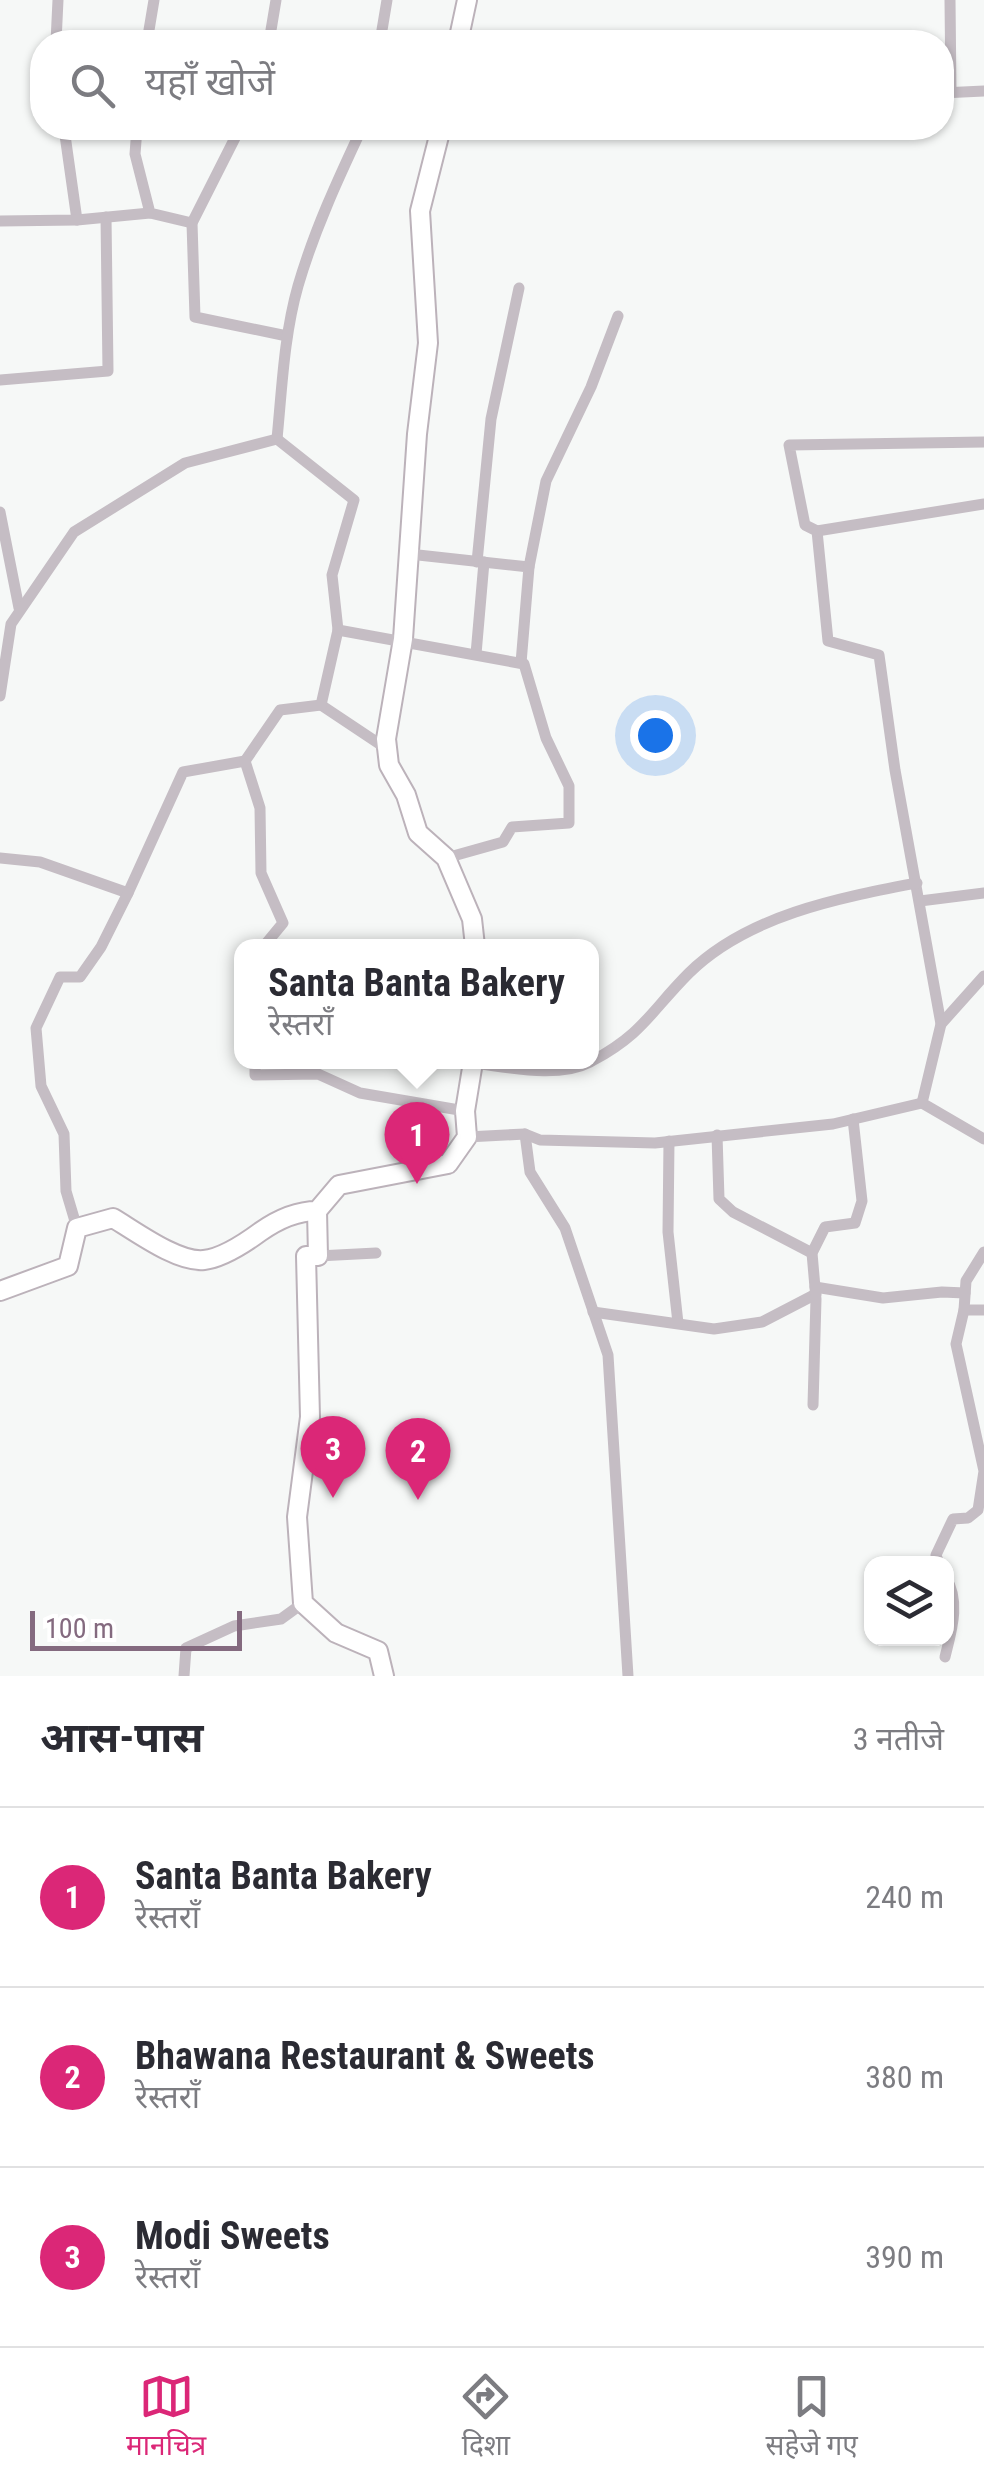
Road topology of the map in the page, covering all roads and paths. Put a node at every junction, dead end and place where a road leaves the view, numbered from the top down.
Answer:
1 (58, 0) edge
2 (154, 0) edge
3 (276, 0) edge
4 (386, 0) edge
5 (467, 0) edge
6 (950, 0) edge
7 (57, 30) edge
8 (148, 30) edge
9 (271, 30) edge
10 (382, 30) edge
11 (461, 30) edge
12 (949, 30) edge
13 (984, 91) edge
14 (954, 92) edge
15 (66, 140) edge
16 (136, 140) edge
17 (234, 140) edge
18 (356, 140) edge
19 (438, 140) edge
20 (150, 212) junction
21 (106, 217) junction
22 (78, 220) junction
23 (0, 221) edge
24 (192, 223) junction
25 (519, 288) dead end
26 (618, 316) dead end
27 (287, 336) junction
28 (0, 380) edge
29 (277, 440) junction
30 (984, 442) edge
31 (984, 504) edge
32 (0, 512) edge
33 (817, 531) junction
34 (409, 554) junction
35 (481, 562) junction
36 (529, 567) junction
37 (19, 608) junction
38 (338, 630) junction
39 (403, 640) junction
40 (476, 654) junction
41 (521, 663) junction
42 (0, 696) edge
43 (321, 706) junction
44 (387, 749) junction
45 (245, 761) junction
46 (0, 858) edge
47 (446, 858) junction
48 (917, 883) junction
49 (128, 893) junction
50 (984, 893) edge
51 (920, 900) junction
52 (270, 939) edge
53 (473, 939) edge
54 (984, 976) edge
55 (941, 1024) junction
56 (599, 1057) edge
57 (255, 1069) edge
58 (472, 1069) edge
59 (922, 1104) junction
60 (465, 1110) junction
61 (853, 1119) junction
62 (525, 1134) junction
63 (717, 1136) junction
64 (466, 1137) junction
65 (984, 1139) edge
66 (669, 1141) junction
67 (317, 1211) junction
68 (77, 1228) junction
69 (984, 1252) edge
70 (376, 1253) dead end
71 (812, 1253) junction
72 (318, 1256) junction
73 (815, 1290) junction
74 (0, 1291) edge
75 (965, 1293) junction
76 (964, 1310) junction
77 (984, 1310) edge
78 (593, 1312) junction
79 (678, 1323) junction
80 (813, 1405) dead end
81 (983, 1463) edge
82 (936, 1556) edge
83 (303, 1603) junction
84 (948, 1646) edge
85 (945, 1657) dead end
86 (184, 1676) edge
87 (384, 1676) edge
88 (628, 1676) edge

1 - 7 street
2 - 8 street
3 - 9 street
4 - 10 street
5 - 11 street
6 - 12 street
13 - 14 street
15 - 22 street
16 - 20 street
17 - 24 street
18 - 27 street
19 - 34 street
20 - 21 street
20 - 24 street
21 - 22 street
21 - 28 street
22 - 23 street
24 - 27 street
25 - 35 street
26 - 36 street
27 - 29 street
29 - 37 street
29 - 38 street
30 - 33 street
31 - 33 street
32 - 37 street
33 - 48 street
34 - 35 street
34 - 39 street
35 - 36 street
35 - 40 street
36 - 41 street
37 - 42 street
38 - 39 street
38 - 43 street
39 - 40 street
39 - 44 street
40 - 41 street
41 - 47 street
43 - 44 street
43 - 45 street
44 - 47 street
45 - 49 street
45 - 52 street
46 - 49 street
47 - 53 street
48 - 51 street
48 - 56 street
49 - 68 street
50 - 51 street
51 - 55 street
54 - 55 street
55 - 59 street
57 - 60 street
58 - 60 street
59 - 61 street
59 - 65 street
60 - 64 street
61 - 63 street
61 - 71 street
62 - 64 street
62 - 66 street
62 - 78 street
63 - 66 street
63 - 71 street
64 - 67 street
66 - 79 street
67 - 68 street
67 - 72 street
68 - 74 street
69 - 75 street
70 - 72 street
71 - 73 street
72 - 83 street
73 - 75 street
73 - 79 street
73 - 80 street
75 - 76 street
76 - 77 street
76 - 81 street
78 - 79 street
78 - 88 street
81 - 82 street
83 - 86 street
83 - 87 street
84 - 85 street

